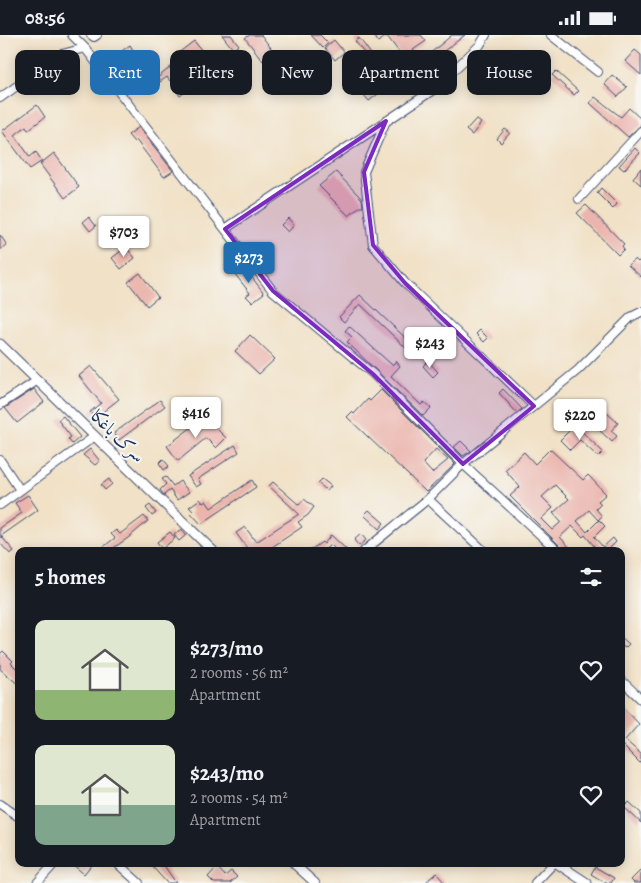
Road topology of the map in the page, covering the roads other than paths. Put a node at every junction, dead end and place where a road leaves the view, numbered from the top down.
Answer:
1 (72, 35) edge
2 (91, 35) edge
3 (97, 35) edge
4 (486, 35) edge
5 (551, 35) edge
6 (85, 48) junction
7 (598, 72) dead end
8 (0, 99) edge
9 (386, 121) junction
10 (640, 133) edge
11 (579, 199) dead end
12 (226, 229) junction
13 (641, 311) edge
14 (0, 344) edge
15 (38, 380) junction
16 (0, 405) edge
17 (534, 406) junction
18 (95, 436) junction
19 (0, 460) edge
20 (463, 464) junction
21 (20, 490) junction
22 (428, 499) junction
23 (0, 505) edge
24 (209, 547) edge
25 (369, 547) edge
26 (480, 547) edge
27 (554, 547) edge
28 (625, 684) edge
29 (641, 699) edge
30 (0, 804) edge
31 (15, 814) edge
32 (51, 867) edge
33 (121, 867) edge
34 (297, 867) edge
35 (550, 867) edge
36 (563, 867) edge
37 (37, 883) edge
38 (139, 883) edge
39 (314, 883) edge
40 (535, 883) edge
41 (587, 883) edge

1 - 6 street
2 - 3 street
4 - 9 street
5 - 7 street
6 - 8 street
6 - 12 street
9 - 12 street
9 - 17 street
10 - 11 street
12 - 20 street
13 - 17 street
14 - 15 street, سرک باغکا
15 - 16 street
15 - 18 street, سرک باغکا
17 - 20 street
18 - 21 street
18 - 24 street, سرک باغکا
19 - 21 street
20 - 22 street
20 - 27 street
21 - 23 street
22 - 25 street
22 - 26 street
28 - 29 street
30 - 31 street
32 - 37 street
33 - 38 street
34 - 39 street
35 - 40 street
36 - 41 street

